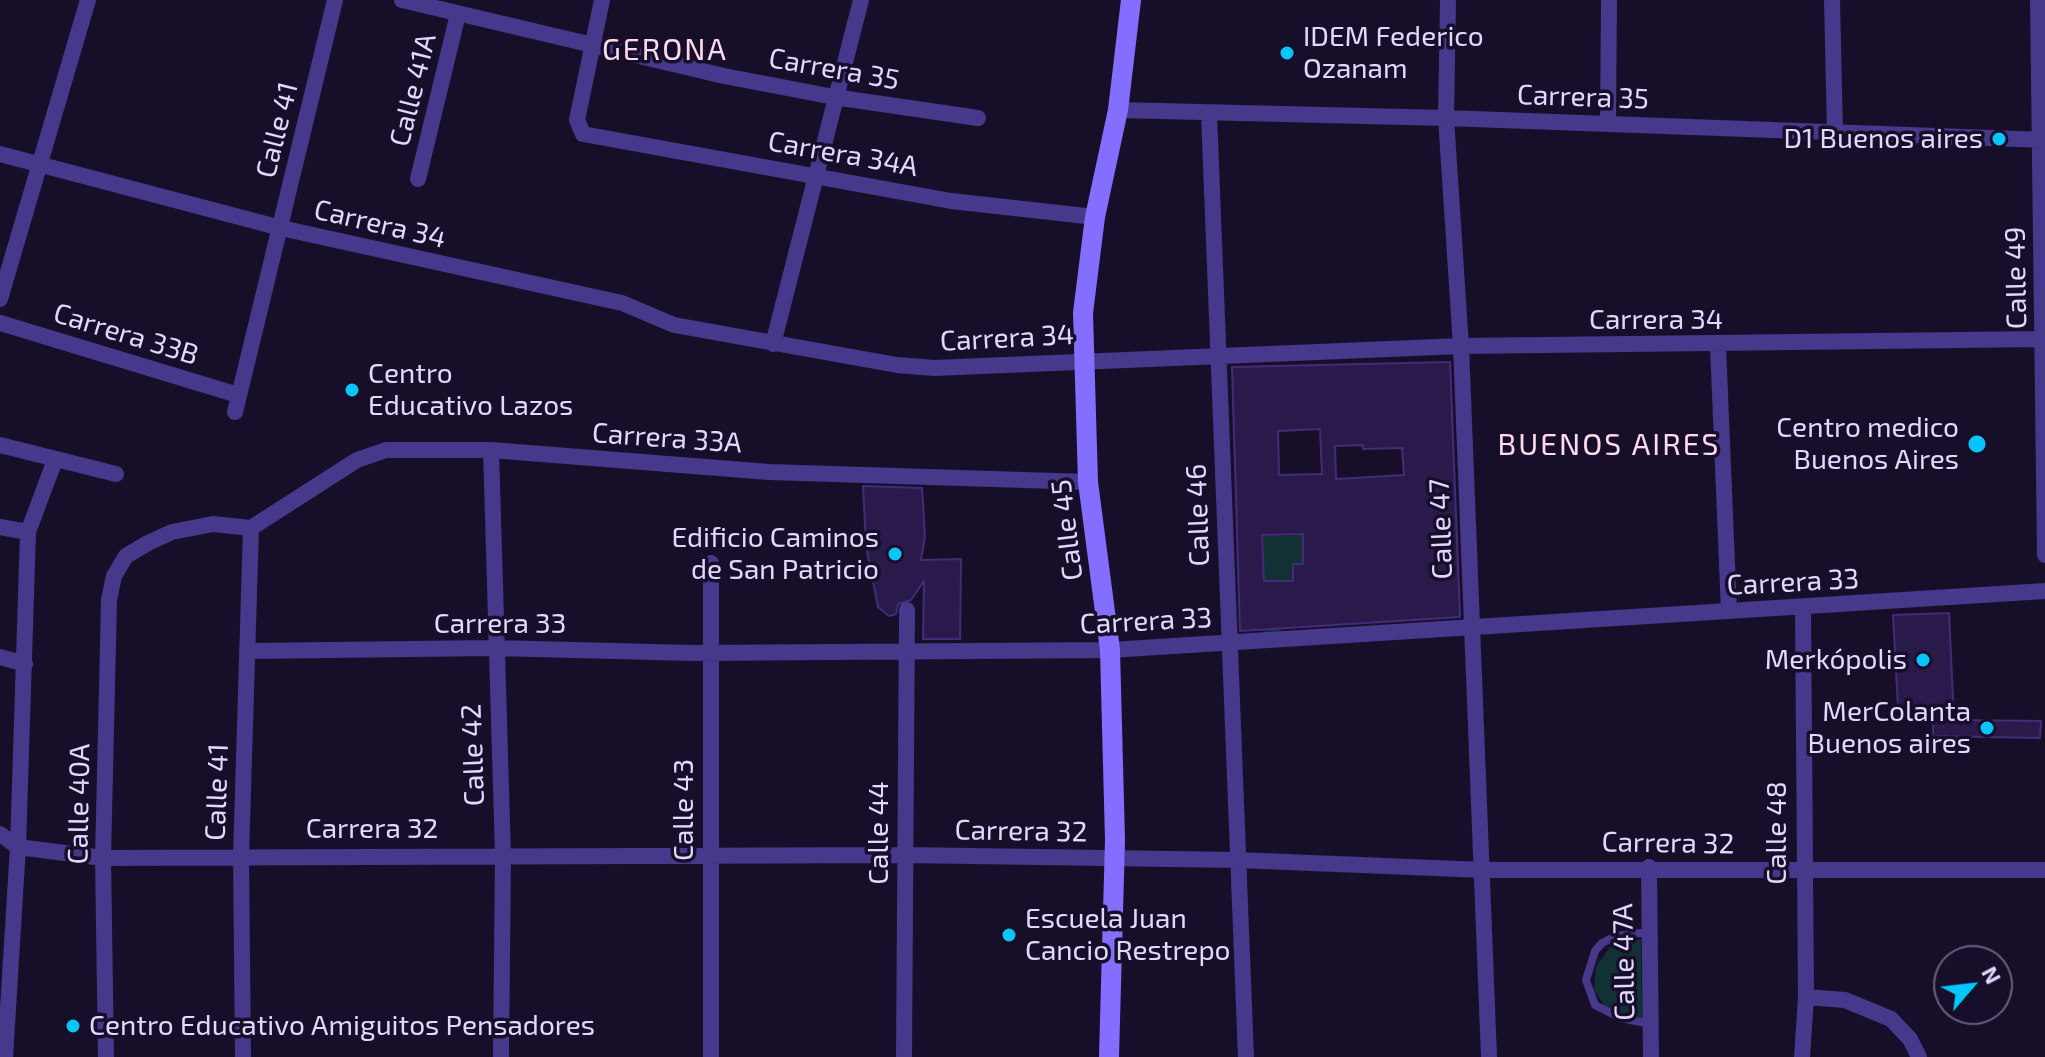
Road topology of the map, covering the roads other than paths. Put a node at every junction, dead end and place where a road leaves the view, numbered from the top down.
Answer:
1 (88, 0) edge
2 (335, 0) edge
3 (402, 0) edge
4 (602, 0) edge
5 (861, 0) edge
6 (1131, 0) edge
7 (1448, 0) edge
8 (1609, 0) edge
9 (1832, 0) edge
10 (2038, 0) edge
11 (458, 14) junction
12 (592, 45) junction
13 (834, 97) junction
14 (1118, 110) junction
15 (1209, 114) junction
16 (978, 118) dead end
17 (1446, 118) junction
18 (1608, 124) junction
19 (1835, 132) junction
20 (2042, 140) edge
21 (0, 154) edge
22 (41, 164) junction
23 (814, 175) junction
24 (418, 179) dead end
25 (1095, 217) junction
26 (281, 228) junction
27 (0, 299) edge
28 (0, 323) edge
29 (2042, 339) junction
30 (773, 344) junction
31 (1461, 346) junction
32 (1718, 346) junction
33 (1219, 356) junction
34 (1083, 360) junction
35 (236, 403) joint
36 (0, 445) edge
37 (491, 450) junction
38 (55, 460) junction
39 (116, 474) dead end
40 (1088, 482) junction
41 (0, 527) edge
42 (251, 528) junction
43 (28, 532) junction
44 (2045, 555) edge
45 (711, 563) dead end
46 (2045, 591) edge
47 (1803, 609) junction
48 (907, 610) dead end
49 (1729, 611) junction
50 (1471, 628) junction
51 (1230, 642) junction
52 (494, 648) junction
53 (1110, 650) junction
54 (248, 651) junction
55 (711, 652) junction
56 (906, 653) junction
57 (0, 657) edge
58 (25, 664) junction
59 (0, 834) edge
60 (18, 847) junction
61 (503, 855) junction
62 (709, 855) junction
63 (904, 855) junction
64 (241, 856) junction
65 (103, 858) junction
66 (1115, 858) junction
67 (1238, 860) junction
68 (1649, 867) junction
69 (1483, 870) junction
70 (2045, 870) edge
71 (1802, 872) junction
72 (1650, 931) junction
73 (1806, 997) junction
74 (1651, 1024) junction
75 (5, 1057) edge
76 (106, 1057) edge
77 (243, 1057) edge
78 (501, 1057) edge
79 (711, 1057) edge
80 (904, 1057) edge
81 (1109, 1057) edge
82 (1246, 1057) edge
83 (1489, 1057) edge
84 (1651, 1057) edge
85 (1802, 1057) edge
86 (1919, 1057) edge

1 - 22 street
2 - 26 street, Calle 41
3 - 11 street, Carrera 35
4 - 12 street
5 - 13 street
6 - 14 main road, Calle 45
7 - 17 street, Calle 47
8 - 18 street
9 - 19 street
10 - 20 street, Calle 49
11 - 12 street, Carrera 35
11 - 24 street, Calle 41A
12 - 13 street, Carrera 35
12 - 23 street, Carrera 34A
13 - 16 street, Carrera 35
13 - 23 street
14 - 15 street, Carrera 35
14 - 25 main road, Calle 45
15 - 17 street, Carrera 35
15 - 33 street, Calle 46
17 - 18 street, Carrera 35
17 - 31 street, Calle 47
18 - 19 street, Carrera 35
19 - 20 street, Carrera 35
20 - 29 street, Calle 49
21 - 22 street, Carrera 34
22 - 26 street, Carrera 34
22 - 27 street
23 - 25 street, Carrera 34A
23 - 30 street
25 - 34 main road, Calle 45
26 - 30 street, Carrera 34
26 - 35 street, Calle 41
28 - 35 street, Carrera 33B
29 - 32 street, Carrera 34
29 - 44 street, Calle 49
30 - 34 street, Carrera 34
31 - 32 street, Carrera 34
31 - 33 street, Carrera 34
31 - 50 street, Calle 47
32 - 49 street
33 - 34 street, Carrera 34
33 - 51 street, Calle 46
34 - 40 main road, Calle 45
36 - 38 street
37 - 40 street, Carrera 33A
37 - 42 street, Carrera 33A
37 - 52 street, Calle 42
38 - 39 street
38 - 43 street
40 - 53 main road, Calle 45
41 - 43 street
42 - 54 street, Calle 41
42 - 65 street, Calle 40A
43 - 58 street
45 - 55 street, Calle 43
46 - 47 street, Carrera 33
47 - 49 street, Carrera 33
47 - 71 street, Calle 48
48 - 56 street, Calle 44
49 - 50 street, Carrera 33
50 - 51 street, Carrera 33
50 - 69 street, Calle 47
51 - 53 street, Carrera 33
51 - 67 street, Calle 46
52 - 54 street, Carrera 33
52 - 55 street, Carrera 33
52 - 61 street, Calle 42
53 - 56 street, Carrera 33
53 - 66 main road, Calle 45
54 - 64 street, Calle 41
55 - 56 street, Carrera 33
55 - 62 street, Calle 43
56 - 63 street, Calle 44
57 - 58 street
58 - 60 street
59 - 60 street, Carrera 32
60 - 65 street, Carrera 32
60 - 75 street
61 - 62 street, Carrera 32
61 - 64 street, Carrera 32
61 - 78 street, Calle 42
62 - 63 street, Carrera 32
62 - 79 street, Calle 43
63 - 66 street, Carrera 32
63 - 80 street, Calle 44
64 - 65 street, Carrera 32
64 - 77 street, Calle 41
65 - 76 street, Calle 40A
66 - 67 street, Carrera 32
66 - 81 main road, Calle 45
67 - 69 street, Carrera 32
67 - 82 street, Calle 46
68 - 69 street, Carrera 32
68 - 71 street, Carrera 32
68 - 72 street, Calle 47A
69 - 83 street, Calle 47
70 - 71 street, Carrera 32
71 - 73 street, Calle 48
72 - 74 street, Calle 47A
72 - 74 lane
73 - 85 street, Calle 48
73 - 86 street
74 - 84 street, Calle 47A

